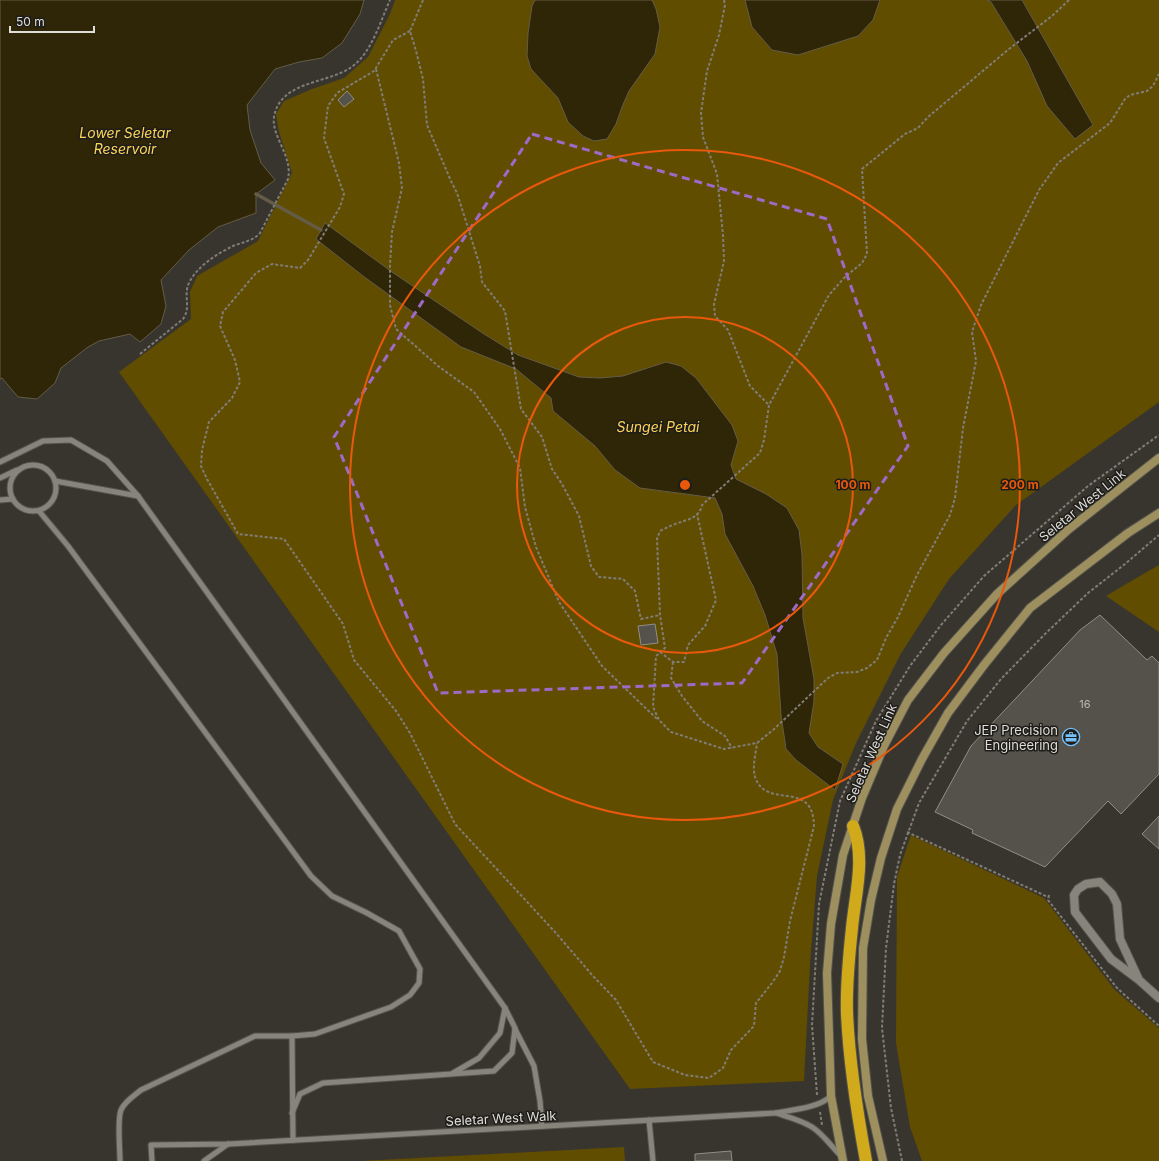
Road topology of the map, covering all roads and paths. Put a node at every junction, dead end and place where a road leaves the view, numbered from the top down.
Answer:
1 (390, 0) edge
2 (423, 0) edge
3 (724, 0) edge
4 (1068, 0) edge
5 (410, 31) junction
6 (376, 68) junction
7 (1159, 74) edge
8 (140, 354) dead end
9 (770, 405) junction
10 (1159, 458) edge
11 (0, 462) edge
12 (24, 467) junction
13 (0, 478) edge
14 (55, 481) junction
15 (138, 496) junction
16 (0, 500) edge
17 (13, 500) junction
18 (39, 511) junction
19 (1159, 513) edge
20 (697, 514) junction
21 (1159, 535) edge
22 (660, 615) junction
23 (660, 652) junction
24 (673, 662) junction
25 (659, 720) junction
26 (757, 743) junction
27 (732, 748) junction
28 (853, 826) junction
29 (908, 832) junction
30 (1138, 980) junction
31 (1159, 998) edge
32 (505, 1008) junction
33 (1159, 1026) edge
34 (515, 1028) junction
35 (292, 1036) junction
36 (450, 1075) junction
37 (831, 1096) junction
38 (292, 1113) junction
39 (775, 1113) junction
40 (649, 1120) junction
41 (542, 1126) junction
42 (293, 1140) junction
43 (229, 1144) junction
44 (842, 1159) edge
45 (120, 1161) edge
46 (152, 1161) edge
47 (204, 1161) edge
48 (653, 1161) edge
49 (866, 1161) edge
50 (883, 1161) edge
51 (902, 1161) edge

1 - 8 path
2 - 5 path
3 - 9 path
4 - 9 path
5 - 6 path
5 - 22 path
6 - 25 path
6 - 26 path
7 - 26 path
9 - 20 path
10 - 28 main road, Seletar West Link
11 - 15 lane
12 - 13 lane
12 - 14 lane
12 - 17 lane
14 - 15 lane
14 - 18 lane
15 - 32 lane
16 - 17 lane
17 - 18 lane
18 - 35 lane
19 - 50 main road
20 - 22 path
20 - 24 path
21 - 29 path
22 - 23 path
23 - 24 path
23 - 25 path
24 - 27 path
25 - 27 path
26 - 27 path
28 - 37 main road, Seletar West Link
28 - 49 highway
29 - 33 path
29 - 51 path
30 - 30 street
30 - 31 street
32 - 34 lane
32 - 36 lane
34 - 36 lane
34 - 41 lane
35 - 38 lane
35 - 45 lane
36 - 38 lane
37 - 39 lane, Seletar West Walk
37 - 44 main road, Seletar West Link
38 - 42 lane
39 - 40 lane, Seletar West Walk
39 - 44 lane, Seletar West Walk
40 - 41 lane, Seletar West Walk
40 - 48 lane
41 - 42 lane, Seletar West Walk
42 - 43 lane, Seletar West Walk
43 - 46 lane, Seletar West Walk
43 - 47 lane

